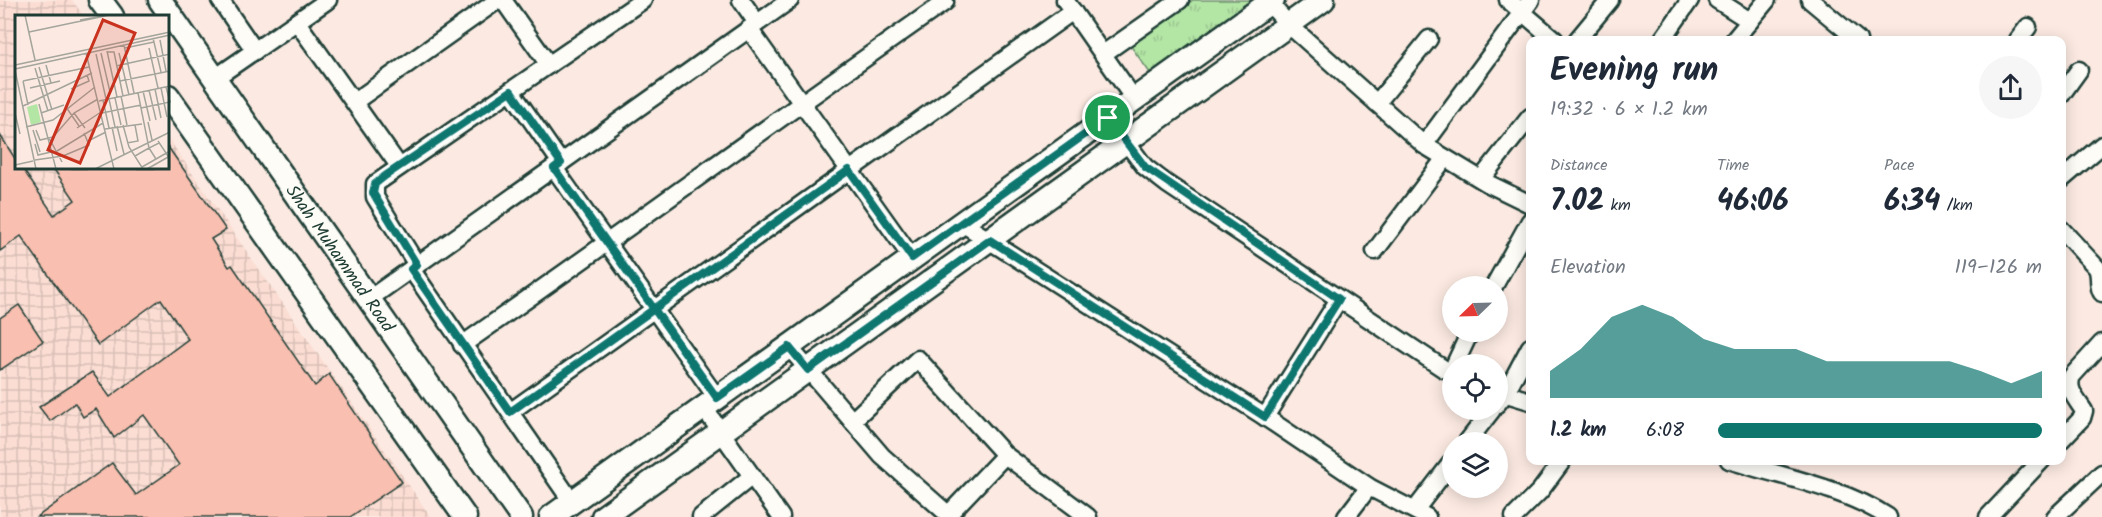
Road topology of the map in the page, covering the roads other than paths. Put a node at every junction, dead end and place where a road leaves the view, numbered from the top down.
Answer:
1 (100, 0) edge
2 (160, 0) edge
3 (220, 0) edge
4 (328, 0) edge
5 (498, 0) edge
6 (503, 0) edge
7 (643, 0) edge
8 (741, 0) edge
9 (790, 0) edge
10 (1180, 0) edge
11 (1323, 0) edge
12 (1508, 0) edge
13 (1610, 0) edge
14 (1690, 0) edge
15 (1717, 0) edge
16 (1767, 0) edge
17 (1810, 0) edge
18 (945, 2) dead end
19 (1271, 2) edge
20 (1069, 5) edge
21 (1526, 6) edge
22 (111, 15) edge
23 (1750, 21) junction
24 (297, 22) junction
25 (1289, 25) junction
26 (753, 26) junction
27 (1552, 36) edge
28 (1580, 36) edge
29 (1665, 36) edge
30 (1737, 36) edge
31 (1853, 36) edge
32 (1429, 39) dead end
33 (255, 51) junction
34 (1103, 54) junction
35 (549, 65) junction
36 (2079, 70) dead end
37 (215, 78) junction
38 (2066, 88) edge
39 (511, 91) junction
40 (170, 99) edge
41 (1134, 99) junction
42 (354, 102) junction
43 (801, 102) junction
44 (1377, 103) junction
45 (1108, 118) junction
46 (1526, 122) edge
47 (1126, 142) junction
48 (1424, 145) junction
49 (2102, 145) edge
50 (1445, 158) junction
51 (399, 166) junction
52 (558, 166) junction
53 (849, 170) junction
54 (2066, 176) edge
55 (1481, 179) junction
56 (1526, 202) edge
57 (962, 223) junction
58 (1526, 228) edge
59 (2066, 234) edge
60 (990, 240) junction
61 (608, 243) junction
62 (1375, 251) dead end
63 (912, 258) junction
64 (414, 267) junction
65 (1500, 276) edge
66 (2101, 282) edge
67 (369, 299) junction
68 (1339, 299) junction
69 (654, 309) junction
70 (2102, 344) edge
71 (462, 345) junction
72 (789, 347) junction
73 (1526, 354) edge
74 (1442, 366) edge
75 (808, 370) junction
76 (1508, 383) edge
77 (2066, 384) edge
78 (2066, 386) edge
79 (1508, 397) edge
80 (1526, 400) edge
81 (710, 403) junction
82 (510, 412) junction
83 (1265, 417) junction
84 (1484, 420) edge
85 (852, 421) junction
86 (721, 432) junction
87 (1475, 432) edge
88 (2066, 435) edge
89 (1005, 455) junction
90 (1559, 465) edge
91 (1745, 465) edge
92 (2037, 465) edge
93 (2102, 473) edge
94 (752, 476) junction
95 (1442, 479) edge
96 (1370, 487) junction
97 (572, 502) junction
98 (1421, 514) edge
99 (949, 516) edge
100 (465, 517) edge
101 (520, 517) edge
102 (551, 517) edge
103 (603, 517) edge
104 (700, 517) edge
105 (781, 517) edge
106 (1087, 517) edge
107 (1346, 517) edge
108 (1514, 517) edge
109 (1888, 517) edge
110 (1988, 517) edge
111 (2055, 517) edge

1 - 22 street
2 - 37 street, Shah Muhammad Road
3 - 33 street
4 - 24 street
5 - 42 street
6 - 35 street
7 - 35 street
8 - 26 street
9 - 26 street
10 - 34 street
11 - 25 street
12 - 21 street
13 - 28 street
14 - 29 street
15 - 23 street
16 - 23 street
17 - 31 street
18 - 43 street
19 - 25 street
19 - 41 street
20 - 34 street
20 - 53 street
21 - 27 street
21 - 48 street
23 - 30 street
24 - 33 street
24 - 42 street
25 - 44 street
25 - 47 street
26 - 43 street
26 - 52 street
32 - 44 street
33 - 37 street
34 - 41 street
35 - 39 street
36 - 38 street
37 - 67 street, Shah Muhammad Road
39 - 51 street
39 - 52 street
40 - 100 street
41 - 45 street
42 - 51 street
43 - 53 street
43 - 61 street
44 - 48 street
45 - 47 street
45 - 57 street
46 - 55 street
47 - 60 street
47 - 68 street
48 - 50 street
49 - 54 street
50 - 55 street
50 - 62 street
51 - 64 street
52 - 61 street
52 - 64 street
53 - 63 street
53 - 69 street
55 - 56 street
57 - 60 street
57 - 63 street
58 - 65 street
59 - 66 street
60 - 75 street
60 - 83 street
61 - 69 street
61 - 71 street
63 - 72 street
64 - 67 street
64 - 71 street
67 - 101 street, Shah Muhammad Road
68 - 74 street
68 - 83 street
69 - 81 street
69 - 82 street
70 - 77 street
71 - 82 street
72 - 75 street
72 - 81 street
73 - 76 street
75 - 85 street
75 - 86 street
78 - 88 street
79 - 80 street
81 - 86 street
81 - 97 street
82 - 97 street
83 - 96 street
84 - 87 street
85 - 89 street
85 - 99 street
86 - 94 street
86 - 103 street
89 - 99 street
89 - 106 street
90 - 108 street
91 - 109 street
92 - 110 street
93 - 111 street
94 - 104 street
94 - 105 street
95 - 98 street
96 - 98 street
96 - 107 street
97 - 102 street

